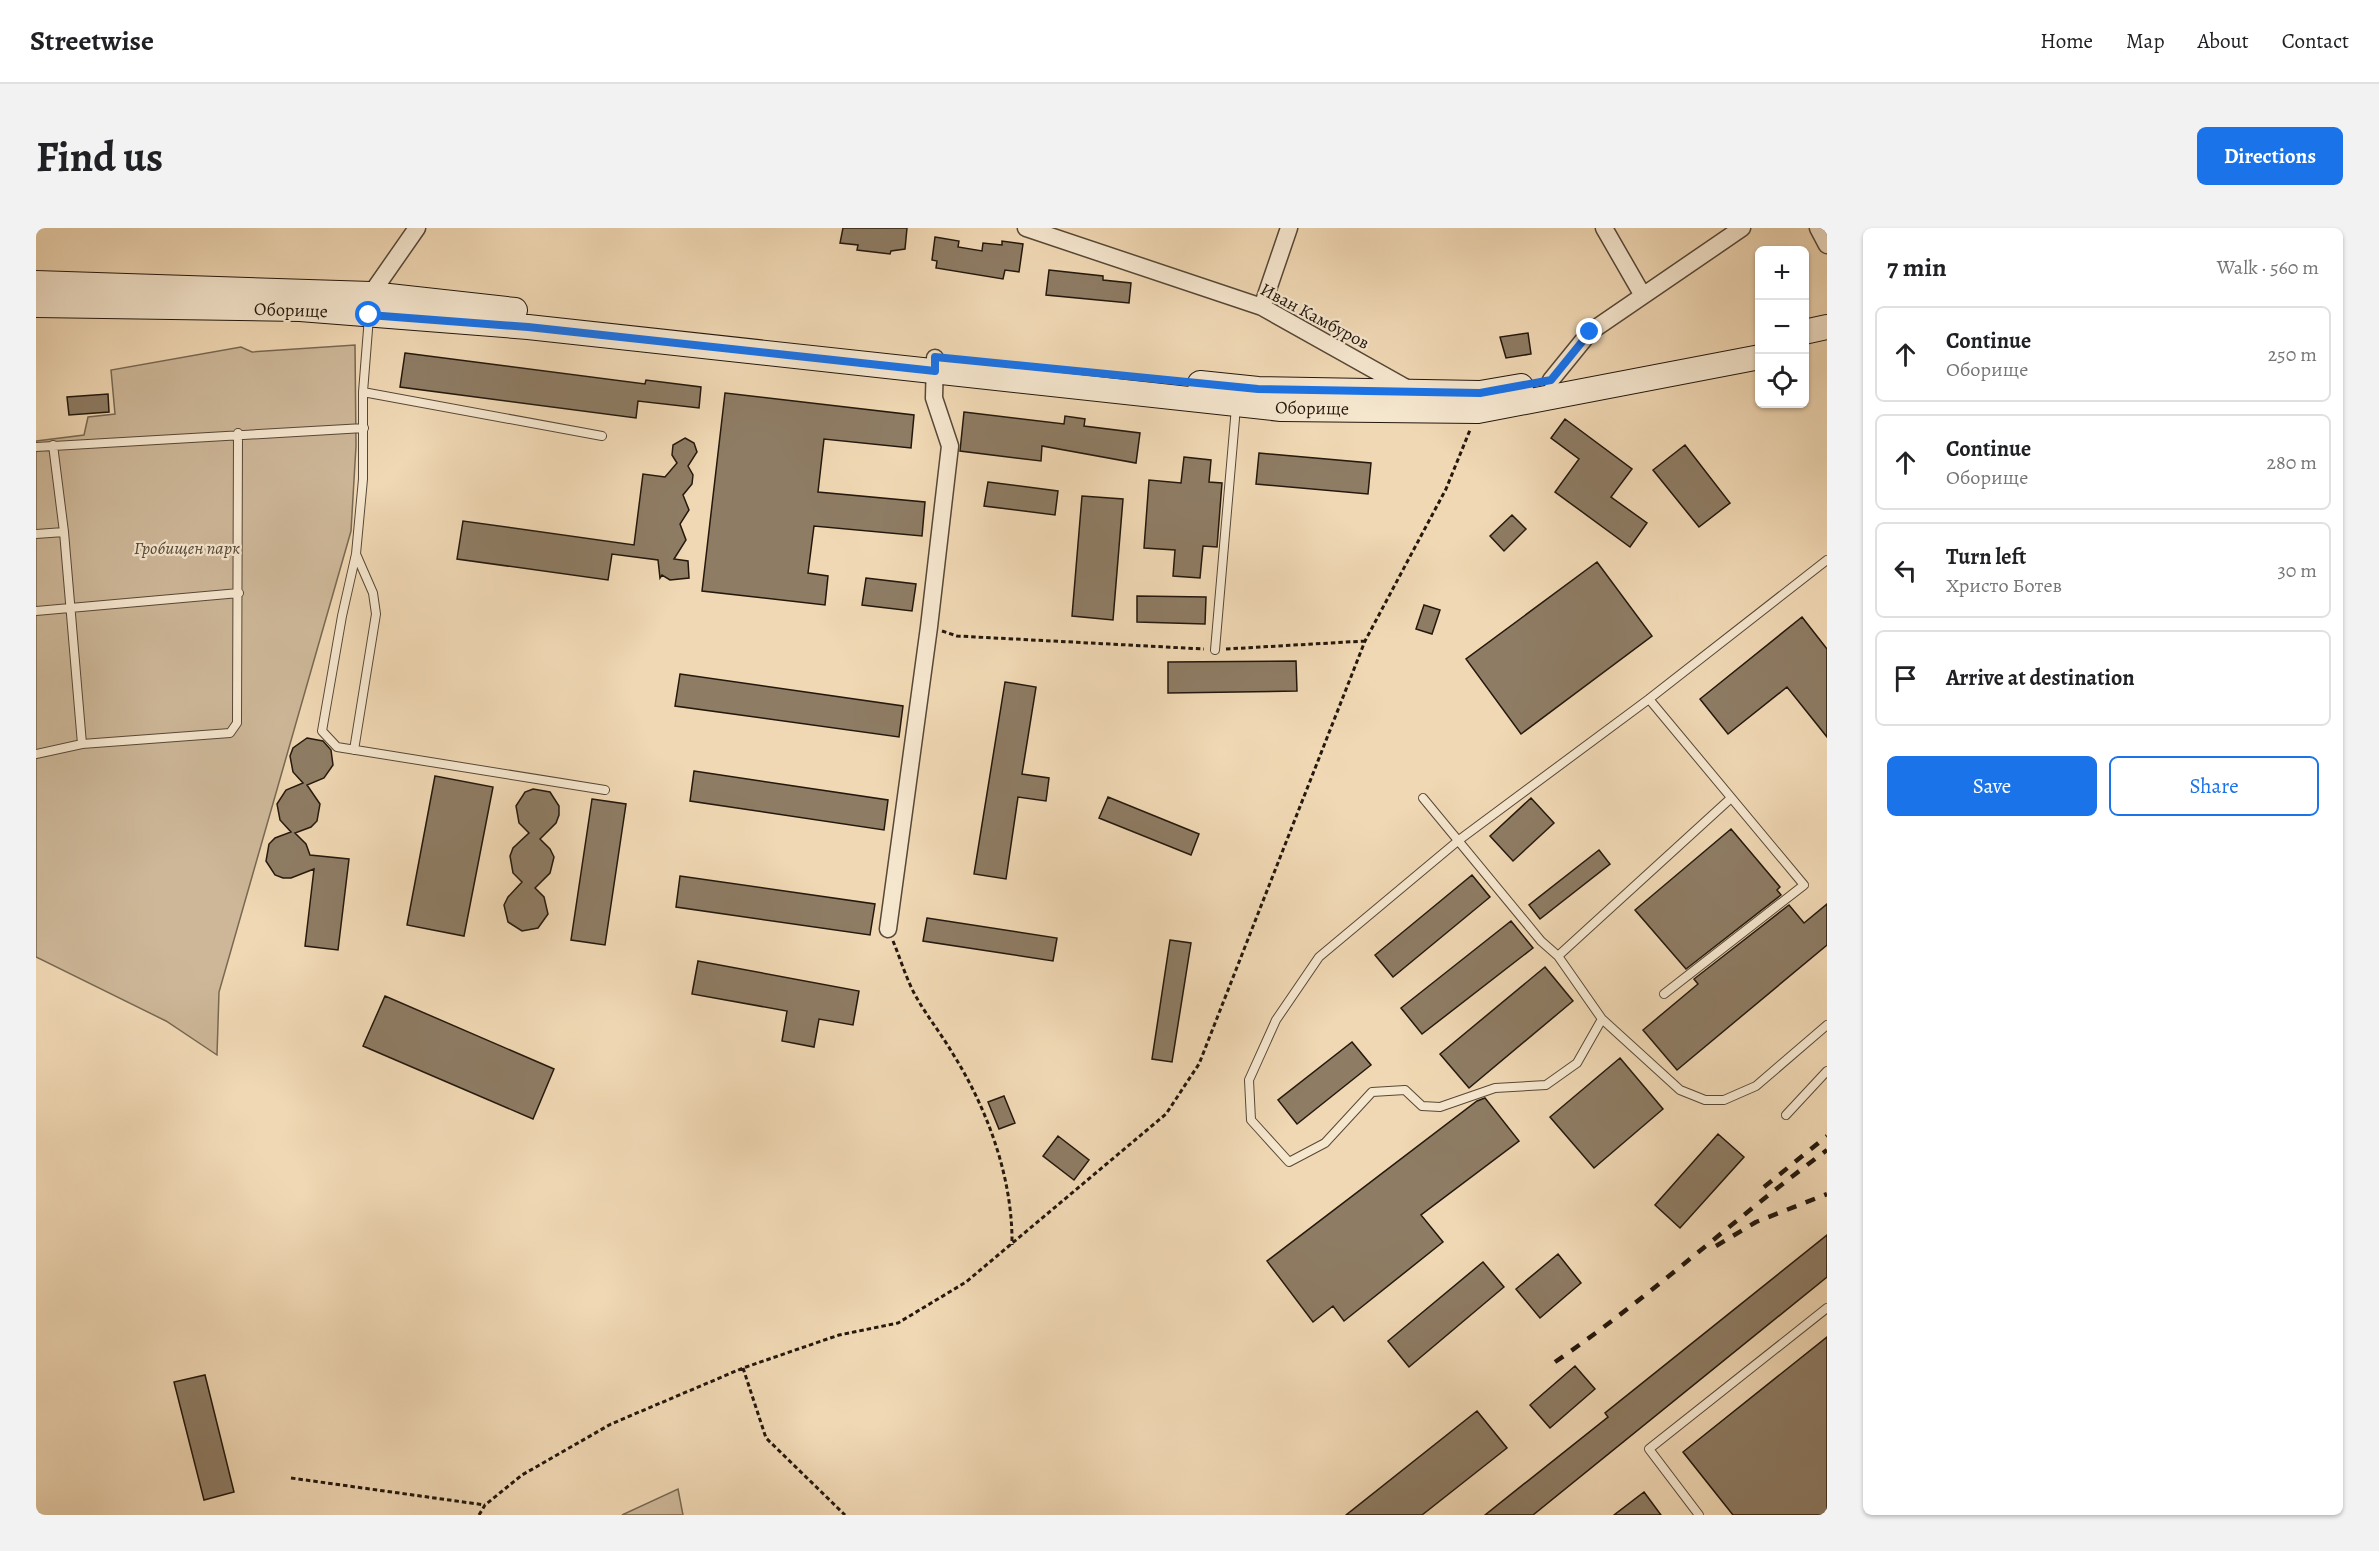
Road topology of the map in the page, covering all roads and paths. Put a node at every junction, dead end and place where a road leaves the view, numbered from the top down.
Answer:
1 (417, 228) edge
2 (1026, 228) edge
3 (1289, 228) edge
4 (1604, 228) edge
5 (1742, 228) edge
6 (1818, 228) edge
7 (1827, 245) edge
8 (36, 283) edge
9 (1642, 294) junction
10 (370, 304) junction
11 (36, 306) edge
12 (1262, 307) junction
13 (1827, 327) edge
14 (1809, 331) edge
15 (1755, 343) edge
16 (1827, 343) edge
17 (1809, 347) edge
18 (1755, 358) edge
19 (935, 364) junction
20 (1551, 380) junction
21 (1412, 391) junction
22 (363, 392) junction
23 (1236, 404) junction
24 (1478, 411) junction
25 (364, 428) junction
26 (238, 434) junction
27 (602, 436) dead end
28 (53, 445) junction
29 (36, 447) edge
30 (64, 532) junction
31 (36, 534) edge
32 (356, 554) junction
33 (1827, 560) edge
34 (239, 593) junction
35 (70, 608) junction
36 (36, 611) edge
37 (929, 627) junction
38 (1365, 641) junction
39 (1215, 650) junction
40 (1648, 699) junction
41 (82, 744) junction
42 (354, 750) junction
43 (36, 754) edge
44 (605, 790) dead end
45 (1423, 798) dead end
46 (1730, 799) junction
47 (1459, 840) junction
48 (888, 929) joint
49 (1558, 956) junction
50 (1664, 994) dead end
51 (1602, 1019) junction
52 (1827, 1025) edge
53 (1827, 1071) edge
54 (1785, 1115) dead end
55 (1012, 1245) junction
56 (1827, 1308) edge
57 (743, 1368) junction
58 (291, 1478) dead end
59 (485, 1505) junction
60 (479, 1515) edge
61 (845, 1515) edge
62 (1699, 1515) edge

1 - 10 street
2 - 12 street, Иван Камбуров
3 - 12 street
4 - 9 street
5 - 9 street
6 - 7 street
8 - 10 main road, Оборище
9 - 20 street
10 - 11 main road, Оборище
10 - 19 main road, Оборище
10 - 22 lane
12 - 21 street, Иван Камбуров
13 - 14 main road
15 - 20 main road, Оборище
16 - 17 main road
18 - 24 main road, Оборище
19 - 21 main road, Оборище
19 - 23 main road, Оборище
19 - 37 street
20 - 21 main road, Оборище
22 - 25 lane
22 - 27 lane
23 - 24 main road, Оборище
23 - 39 lane
24 - 38 path
25 - 26 lane
25 - 32 lane
26 - 28 lane
26 - 34 lane
28 - 29 lane
28 - 30 lane
30 - 31 lane
30 - 35 lane
32 - 42 lane
32 - 42 lane
33 - 40 lane
34 - 35 lane
34 - 41 lane
35 - 36 lane
35 - 41 lane
37 - 39 path
37 - 48 street
38 - 39 path
38 - 55 path
40 - 46 lane
40 - 47 lane
41 - 43 lane
42 - 44 lane
45 - 47 lane
46 - 49 lane
46 - 50 lane
47 - 49 lane
47 - 51 lane
48 - 55 path
49 - 51 lane
51 - 52 lane
53 - 54 lane
55 - 57 path
56 - 62 lane
57 - 59 path
57 - 61 path
58 - 59 path
59 - 60 path

